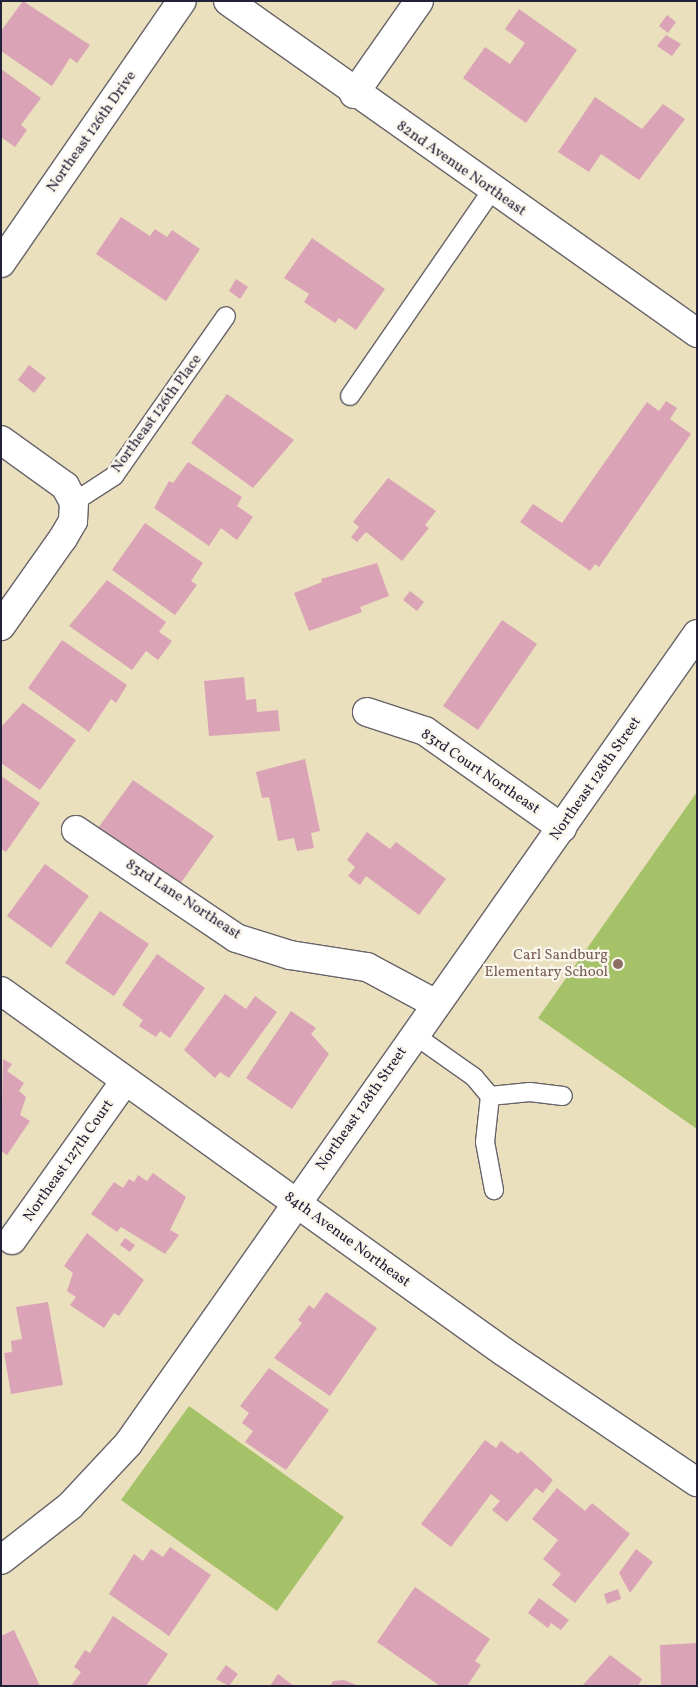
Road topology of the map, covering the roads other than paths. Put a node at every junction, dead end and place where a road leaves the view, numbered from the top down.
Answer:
1 (182, 1) edge
2 (228, 1) edge
3 (419, 1) edge
4 (354, 94) junction
5 (492, 190) junction
6 (1, 263) edge
7 (226, 316) dead end
8 (697, 332) edge
9 (350, 396) dead end
10 (1, 440) edge
11 (74, 502) junction
12 (1, 626) edge
13 (697, 634) edge
14 (367, 712) dead end
15 (562, 828) junction
16 (76, 830) dead end
17 (1, 991) edge
18 (436, 1004) junction
19 (413, 1034) junction
20 (125, 1081) junction
21 (490, 1096) junction
22 (562, 1096) dead end
23 (494, 1190) dead end
24 (297, 1203) junction
25 (12, 1240) dead end
26 (697, 1482) edge
27 (1, 1560) edge

1 - 6 street, Northeast 126th Drive
2 - 4 street, 82nd Avenue Northeast
3 - 4 street
4 - 5 street, 82nd Avenue Northeast
5 - 8 street, 82nd Avenue Northeast
5 - 9 lane
7 - 11 lane, Northeast 126th Place
10 - 11 street
11 - 12 street
13 - 15 street, Northeast 128th Street
14 - 15 street, 83rd Court Northeast
15 - 18 street, Northeast 128th Street
16 - 18 street, 83rd Lane Northeast
17 - 20 street, 84th Avenue Northeast
18 - 19 street, Northeast 128th Street
19 - 21 lane
19 - 24 street, Northeast 128th Street
20 - 24 street, 84th Avenue Northeast
20 - 25 street, Northeast 127th Court
21 - 22 lane
21 - 23 lane
24 - 26 street, 84th Avenue Northeast
24 - 27 street, Northeast 128th Street

